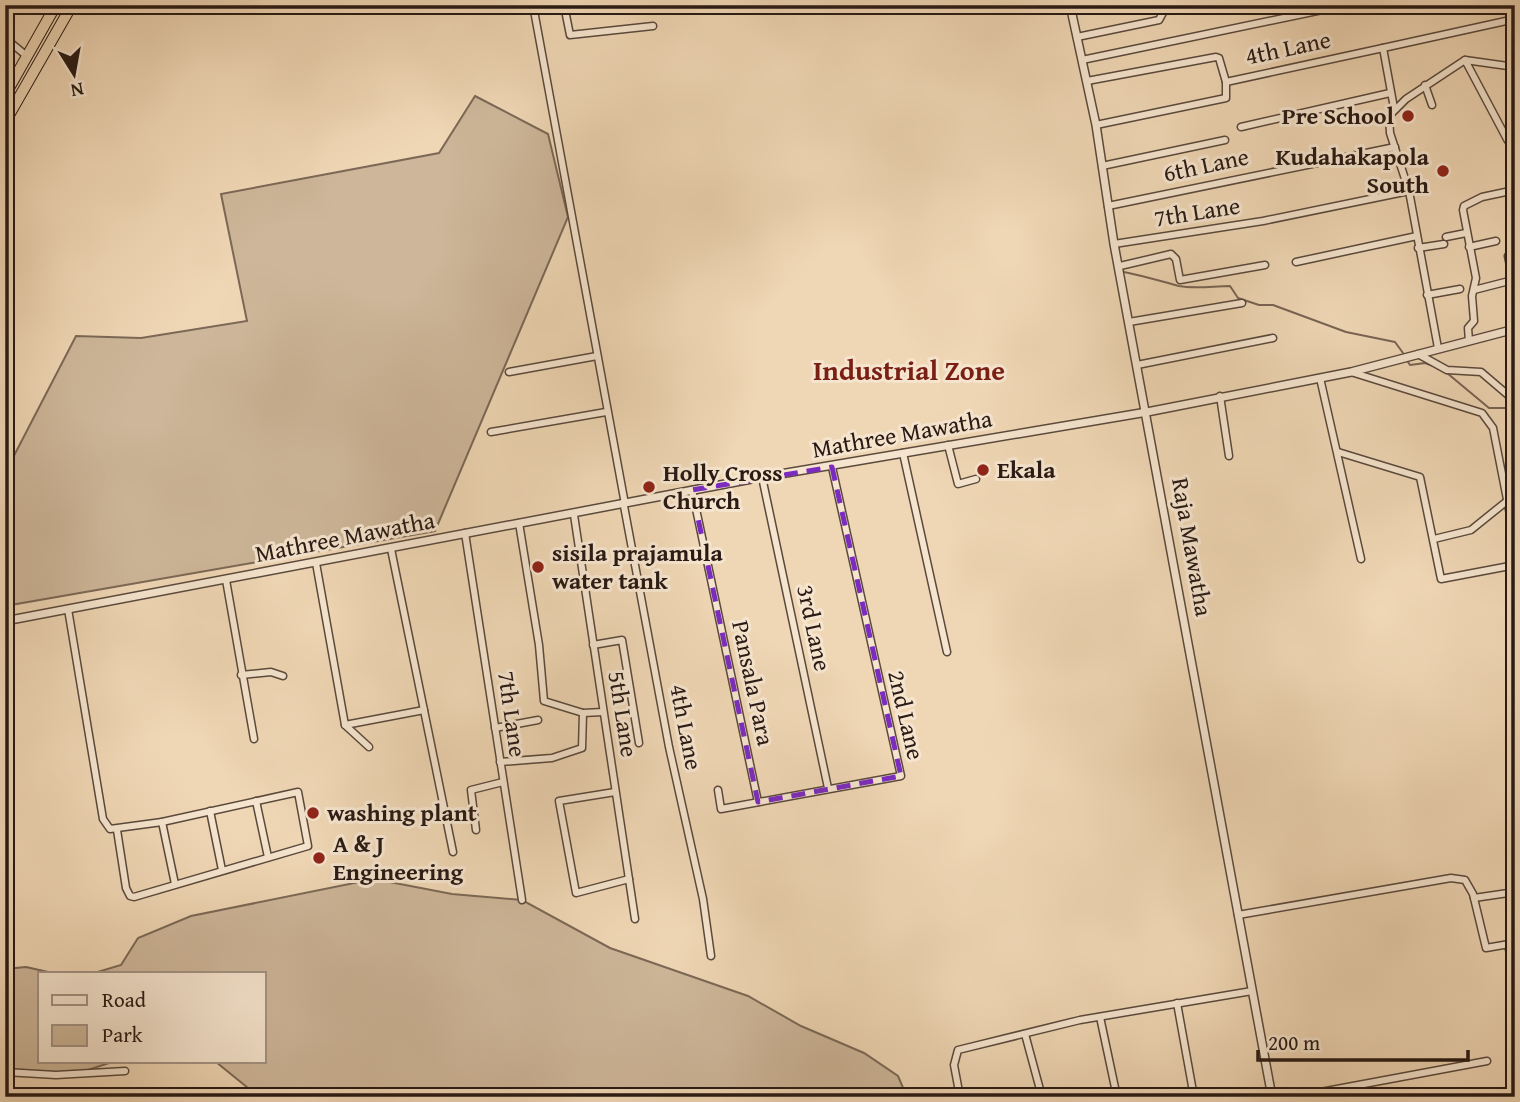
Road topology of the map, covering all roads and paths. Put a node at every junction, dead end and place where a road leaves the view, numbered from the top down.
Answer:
1 (56, 5) edge
2 (72, 5) edge
3 (533, 5) edge
4 (564, 5) edge
5 (1070, 5) edge
6 (1177, 5) edge
7 (1346, 5) edge
8 (1515, 19) edge
9 (653, 26) dead end
10 (1077, 37) junction
11 (5, 38) edge
12 (1383, 48) junction
13 (28, 57) junction
14 (1082, 60) junction
15 (1465, 60) junction
16 (1515, 67) edge
17 (1087, 81) junction
18 (1226, 82) junction
19 (1425, 85) junction
20 (1391, 93) junction
21 (5, 95) edge
22 (1432, 105) dead end
23 (1394, 108) junction
24 (5, 122) edge
25 (1096, 125) junction
26 (1241, 127) dead end
27 (1225, 140) dead end
28 (1508, 141) dead end
29 (1395, 147) junction
30 (1102, 166) junction
31 (1515, 190) edge
32 (1409, 191) junction
33 (1108, 206) junction
34 (1466, 233) junction
35 (1417, 236) junction
36 (1496, 241) dead end
37 (1114, 244) junction
38 (1469, 247) junction
39 (1418, 248) junction
40 (1508, 256) dead end
41 (1296, 262) dead end
42 (1265, 265) dead end
43 (1120, 266) junction
44 (1460, 289) dead end
45 (1474, 290) junction
46 (1427, 295) junction
47 (1242, 303) dead end
48 (1129, 322) junction
49 (1515, 329) edge
50 (1273, 338) dead end
51 (1469, 341) junction
52 (1438, 348) junction
53 (1416, 353) junction
54 (597, 356) junction
55 (1138, 365) junction
56 (509, 372) dead end
57 (1351, 372) junction
58 (1320, 378) junction
59 (1508, 395) dead end
60 (1220, 396) junction
61 (606, 412) junction
62 (1147, 412) junction
63 (491, 432) dead end
64 (948, 445) junction
65 (1338, 452) junction
66 (903, 453) junction
67 (1229, 456) dead end
68 (832, 467) junction
69 (762, 477) junction
70 (976, 479) dead end
71 (692, 490) junction
72 (1507, 501) junction
73 (624, 505) junction
74 (574, 515) junction
75 (519, 523) junction
76 (465, 533) junction
77 (1434, 539) junction
78 (1515, 540) edge
79 (391, 549) junction
80 (1361, 559) dead end
81 (316, 563) junction
82 (1515, 565) edge
83 (226, 580) junction
84 (68, 609) junction
85 (5, 621) edge
86 (593, 645) junction
87 (947, 652) dead end
88 (241, 675) junction
89 (283, 676) dead end
90 (424, 710) junction
91 (583, 712) junction
92 (603, 712) junction
93 (538, 720) dead end
94 (345, 725) junction
95 (495, 728) junction
96 (254, 739) dead end
97 (639, 743) dead end
98 (369, 747) dead end
99 (500, 762) junction
100 (503, 782) junction
101 (828, 788) junction
102 (718, 790) dead end
103 (615, 792) junction
104 (256, 801) junction
105 (758, 802) junction
106 (209, 811) junction
107 (162, 822) junction
108 (117, 830) junction
109 (476, 830) dead end
110 (453, 852) dead end
111 (268, 857) junction
112 (222, 870) junction
113 (629, 879) junction
114 (175, 884) junction
115 (1515, 892) edge
116 (1474, 898) junction
117 (522, 900) dead end
118 (1238, 915) junction
119 (635, 919) dead end
120 (1512, 944) edge
121 (711, 956) dead end
122 (1515, 979) edge
123 (1252, 991) junction
124 (1177, 1003) junction
125 (1100, 1017) junction
126 (1025, 1034) junction
127 (1488, 1061) dead end
128 (125, 1071) dead end
129 (5, 1072) edge
130 (1515, 1094) edge
131 (960, 1097) edge
132 (1042, 1097) edge
133 (1117, 1097) edge
134 (1194, 1097) edge
135 (1272, 1097) edge
136 (1294, 1097) edge
137 (1501, 1097) edge

1 - 13 highway
2 - 24 highway
3 - 54 street, 4th Lane
4 - 9 street
5 - 10 street, Raja Mawatha
6 - 10 street
7 - 14 street
8 - 12 street, 4th Lane
10 - 14 street, Raja Mawatha
11 - 13 street
12 - 18 street, 4th Lane
12 - 20 street
13 - 21 highway
14 - 17 street, Raja Mawatha
15 - 16 street
15 - 19 street
15 - 28 street
17 - 18 street
17 - 25 street, Raja Mawatha
18 - 25 street, 4th Lane
19 - 22 street
19 - 23 street
20 - 23 street
20 - 26 street
23 - 29 street
25 - 30 street, Raja Mawatha
27 - 30 street
29 - 32 street
29 - 33 street, 6th Lane
30 - 33 street, Raja Mawatha
31 - 34 street
32 - 35 street
32 - 37 street, 7th Lane
33 - 37 street, Raja Mawatha
34 - 38 street
34 - 39 street
35 - 39 street
35 - 41 street
36 - 38 street
37 - 43 street, Raja Mawatha
38 - 45 street
39 - 46 street
40 - 45 street
42 - 43 street
43 - 48 street, Raja Mawatha
44 - 46 street
45 - 51 street
46 - 52 street
47 - 48 street
48 - 55 street, Raja Mawatha
49 - 51 street, Mathree Mawatha
50 - 55 street
51 - 52 street, Mathree Mawatha
52 - 53 street, Mathree Mawatha
53 - 57 street, Mathree Mawatha
53 - 59 street
54 - 56 street
54 - 61 street, 4th Lane
55 - 62 street, Raja Mawatha
57 - 58 street, Mathree Mawatha
57 - 72 street
58 - 60 street, Mathree Mawatha
58 - 65 street
60 - 62 street, Mathree Mawatha
60 - 67 street
61 - 63 street
61 - 73 street, 4th Lane
62 - 64 street, Mathree Mawatha
62 - 118 street, Raja Mawatha
64 - 66 street, Mathree Mawatha
64 - 70 street
65 - 77 street
65 - 80 street
66 - 68 street, Mathree Mawatha
66 - 87 street
68 - 69 street, Mathree Mawatha
68 - 101 street, 2nd Lane
69 - 71 street, Mathree Mawatha
69 - 101 street, 3rd Lane
71 - 73 street, Mathree Mawatha
71 - 105 street, Pansala Para
72 - 77 street
72 - 78 street
73 - 74 street, Mathree Mawatha
73 - 121 street, 4th Lane
74 - 75 street, Mathree Mawatha
74 - 86 street, 5th Lane
75 - 76 street, Mathree Mawatha
75 - 91 street
76 - 79 street, Mathree Mawatha
76 - 95 street, 7th Lane
77 - 82 street
79 - 81 street, Mathree Mawatha
79 - 90 street
81 - 83 street, Mathree Mawatha
81 - 94 street
83 - 84 street, Mathree Mawatha
83 - 88 street
84 - 85 street, Mathree Mawatha
84 - 108 street
86 - 92 street, 5th Lane
86 - 97 street
88 - 89 street
88 - 96 street
90 - 94 street
90 - 110 street
91 - 92 street
91 - 99 street
92 - 103 street, 5th Lane
93 - 95 street
94 - 98 street
95 - 99 street, 7th Lane
99 - 100 street, 7th Lane
100 - 109 street
100 - 117 street, 7th Lane
101 - 105 street, 2nd Lane
102 - 105 street, 2nd Lane
103 - 113 street, 5th Lane
103 - 113 street
104 - 106 street
104 - 111 street
104 - 111 street
106 - 107 street
106 - 112 street
107 - 108 street
107 - 114 street
108 - 114 street
111 - 112 street
112 - 114 street
113 - 119 street, 5th Lane
115 - 116 street
116 - 118 street
116 - 120 street
118 - 123 street, Raja Mawatha
120 - 122 street
123 - 124 street
123 - 135 street, Raja Mawatha
124 - 125 street
124 - 134 street
125 - 126 street
125 - 133 street
126 - 131 street
126 - 132 street
127 - 136 street
128 - 129 street
130 - 137 street

